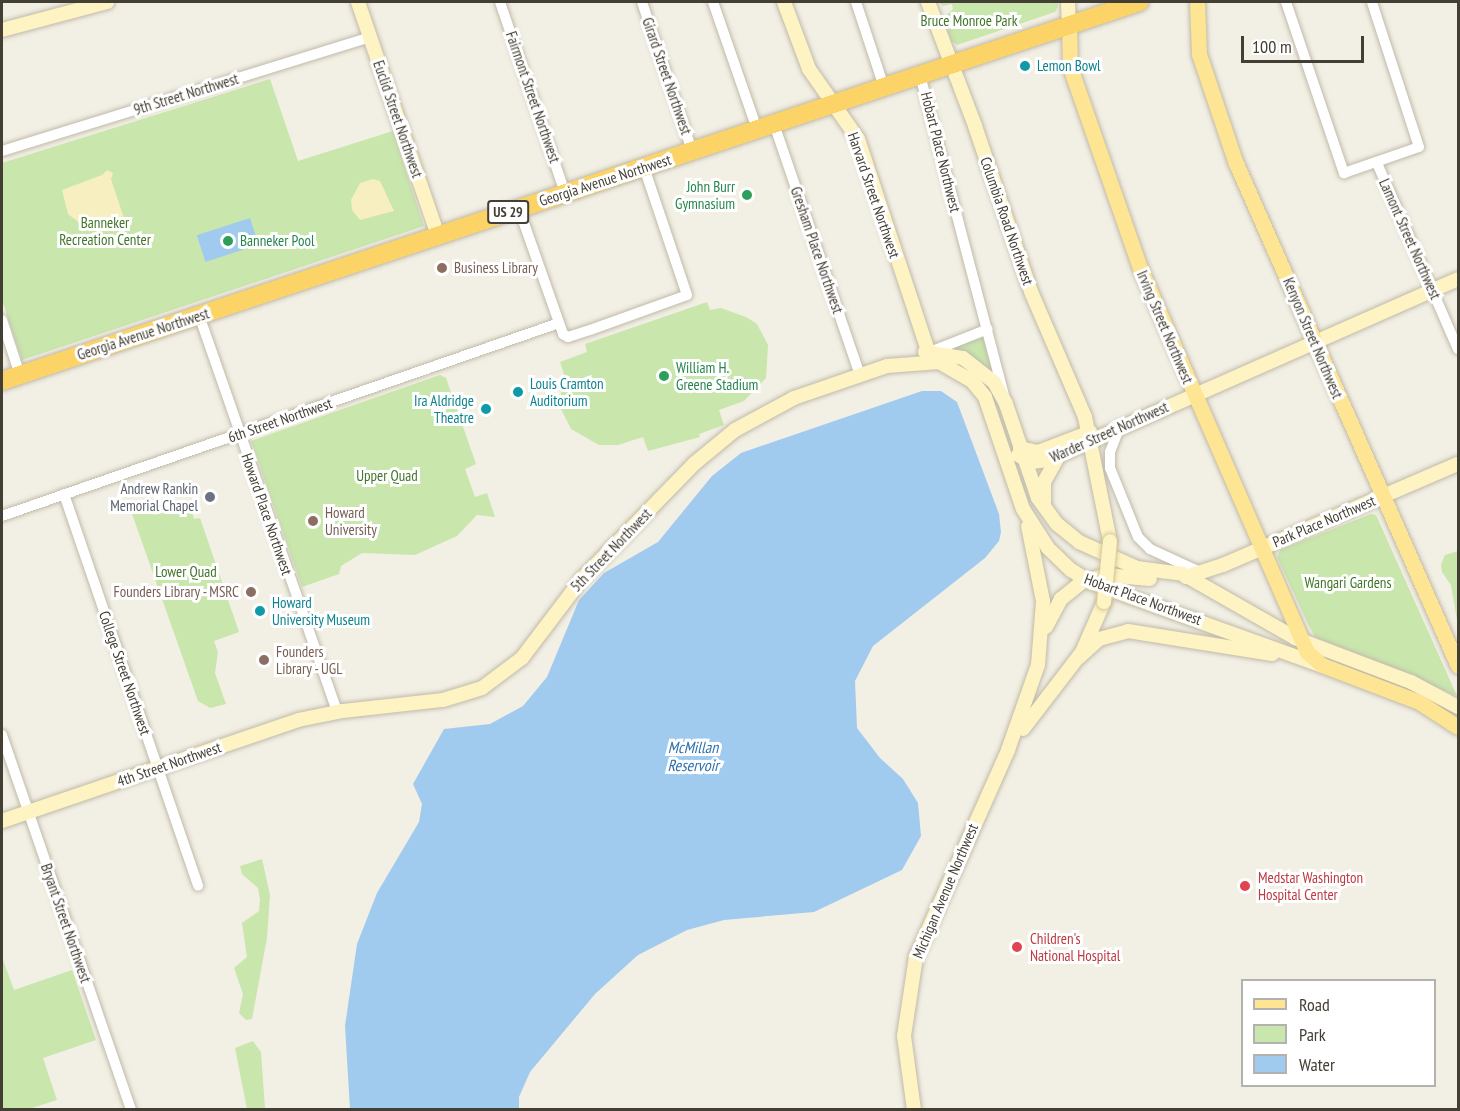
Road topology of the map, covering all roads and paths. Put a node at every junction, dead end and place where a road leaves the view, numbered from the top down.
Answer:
1 (107, 2) edge
2 (358, 2) edge
3 (500, 2) edge
4 (642, 2) edge
5 (713, 2) edge
6 (784, 2) edge
7 (856, 2) edge
8 (928, 2) edge
9 (1068, 2) edge
10 (1139, 2) edge
11 (1197, 2) edge
12 (1286, 2) edge
13 (1372, 2) edge
14 (1069, 25) junction
15 (2, 30) edge
16 (370, 37) junction
17 (950, 65) junction
18 (920, 75) junction
19 (885, 87) junction
20 (833, 104) junction
21 (765, 126) junction
22 (2, 151) edge
23 (693, 151) junction
24 (1377, 163) junction
25 (645, 167) junction
26 (565, 193) junction
27 (519, 209) junction
28 (438, 236) junction
29 (1458, 279) edge
30 (1433, 290) junction
31 (199, 315) junction
32 (2, 320) edge
33 (559, 323) junction
34 (988, 329) junction
35 (1314, 342) junction
36 (1458, 349) edge
37 (938, 360) junction
38 (20, 375) junction
39 (860, 375) junction
40 (2, 381) edge
41 (1194, 393) junction
42 (1006, 404) junction
43 (1120, 426) junction
44 (239, 434) junction
45 (1090, 436) junction
46 (1021, 453) junction
47 (1059, 454) junction
48 (1458, 464) edge
49 (64, 494) junction
50 (1383, 496) junction
51 (1023, 509) junction
52 (1046, 511) junction
53 (2, 516) edge
54 (1261, 548) junction
55 (1195, 575) junction
56 (1086, 580) junction
57 (1043, 635) junction
58 (1298, 648) junction
59 (1078, 658) junction
60 (1458, 666) edge
61 (1458, 707) edge
62 (337, 711) junction
63 (1458, 727) edge
64 (2, 735) edge
65 (1008, 750) junction
66 (158, 768) junction
67 (28, 812) junction
68 (2, 821) edge
69 (198, 886) dead end
70 (131, 1110) edge
71 (914, 1110) edge

1 - 15 main road
2 - 16 main road, Euclid Street Northwest
3 - 26 street, Fairmont Street Northwest
4 - 23 street, Girard Street Northwest
5 - 21 street, Gresham Place Northwest
6 - 20 main road, Harvard Street Northwest
7 - 19 street
8 - 17 main road, Columbia Road Northwest
9 - 14 main road, Irving Street Northwest
10 - 14 highway, Georgia Avenue Northwest / US 29
11 - 35 main road, Kenyon Street Northwest
12 - 24 street
13 - 24 street
14 - 17 highway, Georgia Avenue Northwest / US 29
14 - 41 main road, Irving Street Northwest
16 - 22 street, 9th Street Northwest
16 - 28 main road, Euclid Street Northwest
17 - 18 highway, Georgia Avenue Northwest / US 29
17 - 45 main road, Columbia Road Northwest
18 - 19 highway, Georgia Avenue Northwest / US 29
18 - 34 street, Hobart Place Northwest
19 - 20 highway, Georgia Avenue Northwest / US 29
20 - 21 highway, Georgia Avenue Northwest / US 29
20 - 37 main road, Harvard Street Northwest
21 - 23 highway, Georgia Avenue Northwest / US 29
21 - 39 street, Gresham Place Northwest
23 - 25 highway, Georgia Avenue Northwest / US 29
24 - 30 street, Lamont Street Northwest
25 - 26 highway, Georgia Avenue Northwest / US 29
25 - 33 street
26 - 27 highway, Georgia Avenue Northwest / US 29
27 - 28 highway, Georgia Avenue Northwest / US 29
27 - 33 street
28 - 31 highway, Georgia Avenue Northwest / US 29
29 - 30 main road, Warder Street Northwest
30 - 35 main road, Warder Street Northwest
30 - 36 street, Lamont Street Northwest
31 - 38 highway, Georgia Avenue Northwest / US 29
31 - 44 street, Howard Place Northwest
32 - 38 street
33 - 44 street, 6th Street Northwest
34 - 37 street, 5th Street Northwest
34 - 42 street, Hobart Place Northwest
35 - 41 main road, Warder Street Northwest
35 - 50 main road, Kenyon Street Northwest
37 - 39 main road, 5th Street Northwest
37 - 42 main road, Hobart Place Northwest
37 - 46 main road
37 - 51 main road, Hobart Place Northwest
38 - 40 highway, Georgia Avenue Northwest / US 29
39 - 62 main road, 5th Street Northwest
41 - 43 main road, Warder Street Northwest
41 - 54 main road, Irving Street Northwest
42 - 46 main road, Hobart Place Northwest
43 - 45 main road, Warder Street Northwest
43 - 55 street
44 - 49 street, 6th Street Northwest
44 - 62 street, Howard Place Northwest
45 - 46 main road, Warder Street Northwest
45 - 47 main road, Warder Street Northwest
45 - 59 main road, Michigan Avenue Northwest, bridge
46 - 47 main road, Warder Street Northwest
46 - 52 main road, Hobart Place Northwest
47 - 52 main road
48 - 50 main road, Park Place Northwest
49 - 53 street, 6th Street Northwest
49 - 66 street, College Street Northwest
50 - 54 main road, Park Place Northwest
50 - 60 main road, Kenyon Street Northwest
51 - 56 main road, Hobart Place Northwest
51 - 57 main road, Michigan Avenue Northwest
52 - 55 main road, Hobart Place Northwest
54 - 55 main road, Park Place Northwest
54 - 58 main road, Irving Street Northwest
55 - 56 main road
55 - 58 main road, Hobart Place Northwest
56 - 57 main road
56 - 58 main road, Hobart Place Northwest
57 - 65 main road, Michigan Avenue Northwest
58 - 59 main road
58 - 61 main road
58 - 63 main road, Irving Street Northwest
59 - 65 main road, Michigan Avenue Northwest
62 - 66 main road, 4th Street Northwest
64 - 67 street, Bryant Street Northwest
65 - 71 main road, Michigan Avenue Northwest
66 - 67 main road, 4th Street Northwest
66 - 69 street, College Street Northwest
67 - 68 main road, 4th Street Northwest
67 - 70 street, Bryant Street Northwest

